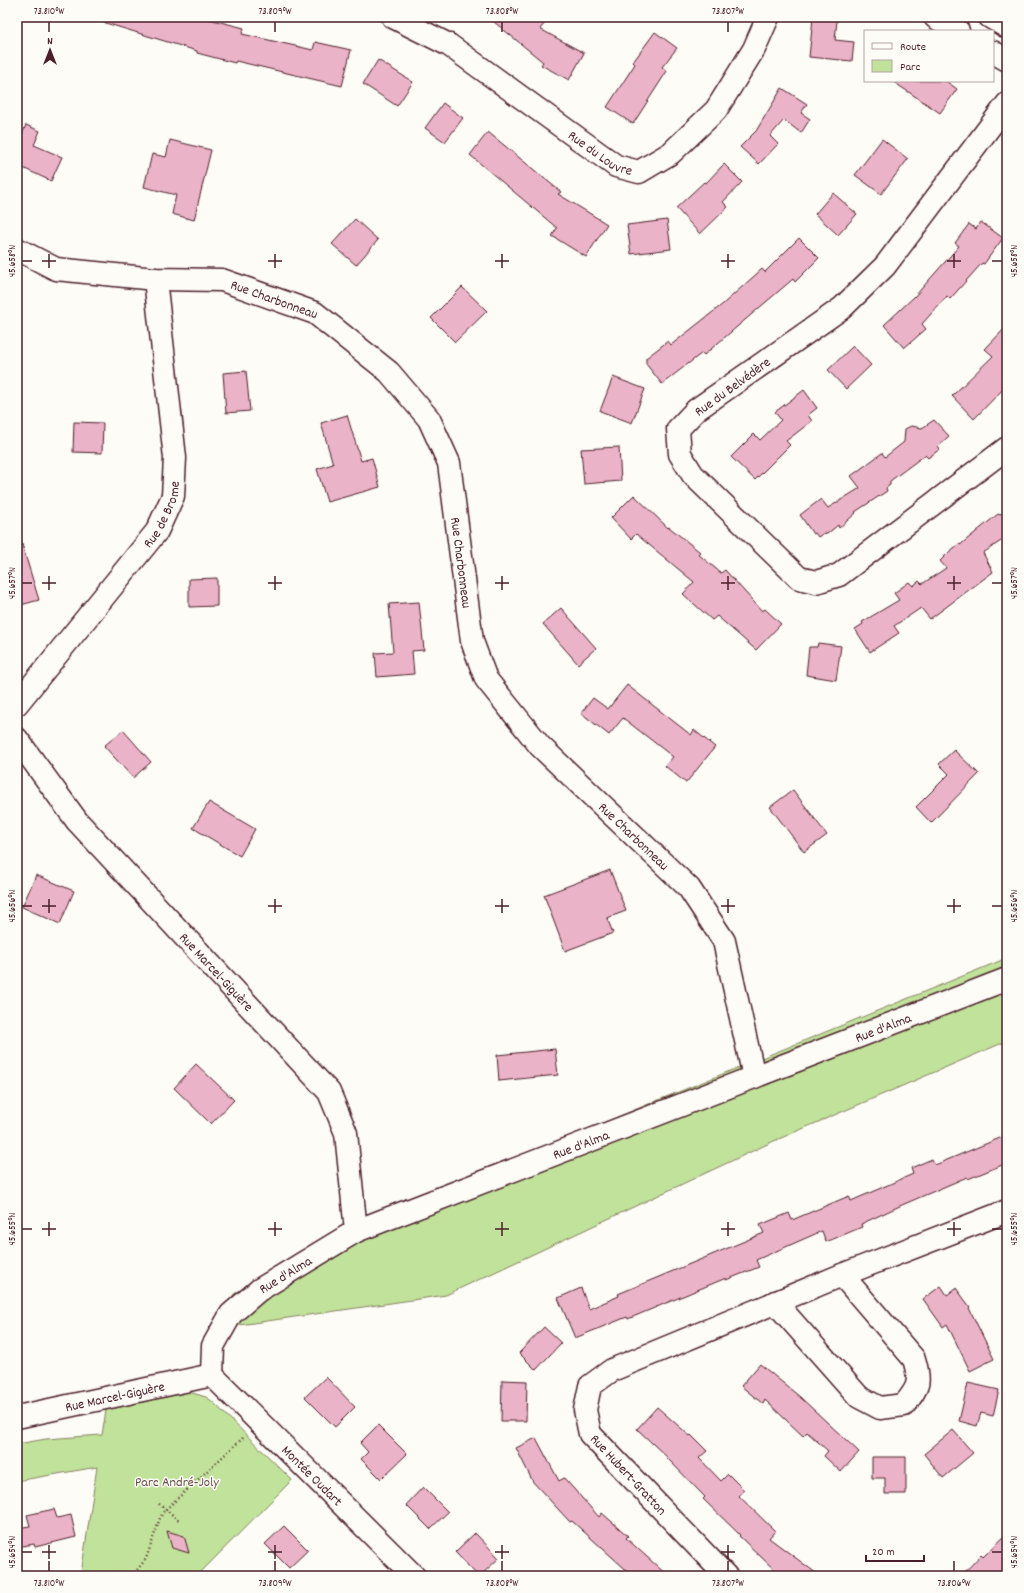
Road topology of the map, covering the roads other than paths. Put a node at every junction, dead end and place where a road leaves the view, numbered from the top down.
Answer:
1 (392, 17) edge
2 (768, 17) edge
3 (935, 17) edge
4 (990, 17) edge
5 (1007, 27) edge
6 (956, 30) edge
7 (994, 53) edge
8 (1007, 60) edge
9 (1007, 104) edge
10 (17, 249) edge
11 (155, 279) junction
12 (1007, 448) edge
13 (17, 704) edge
14 (17, 740) edge
15 (1007, 979) edge
16 (754, 1077) junction
17 (1007, 1211) edge
18 (356, 1231) junction
19 (842, 1275) junction
20 (775, 1302) junction
21 (212, 1375) junction
22 (17, 1417) edge
23 (414, 1576) edge
24 (726, 1576) edge

1 - 2 street, Rue du Louvre
3 - 6 street
4 - 5 street
7 - 8 street
9 - 12 street, Rue du Belvédère
10 - 11 street, Rue Charbonneau
11 - 13 street, Rue de Brome
11 - 16 street, Rue Charbonneau
14 - 18 street, Rue Marcel-Giguère
15 - 16 street, Rue d'Alma
16 - 18 street, Rue d'Alma
17 - 19 street, Rue Hubert-Gratton
18 - 21 street, Rue d'Alma
19 - 20 street, Rue Hubert-Gratton
19 - 20 street
20 - 24 street, Rue Hubert-Gratton
21 - 22 street, Rue Marcel-Giguère
21 - 23 street, Montée Oudart

